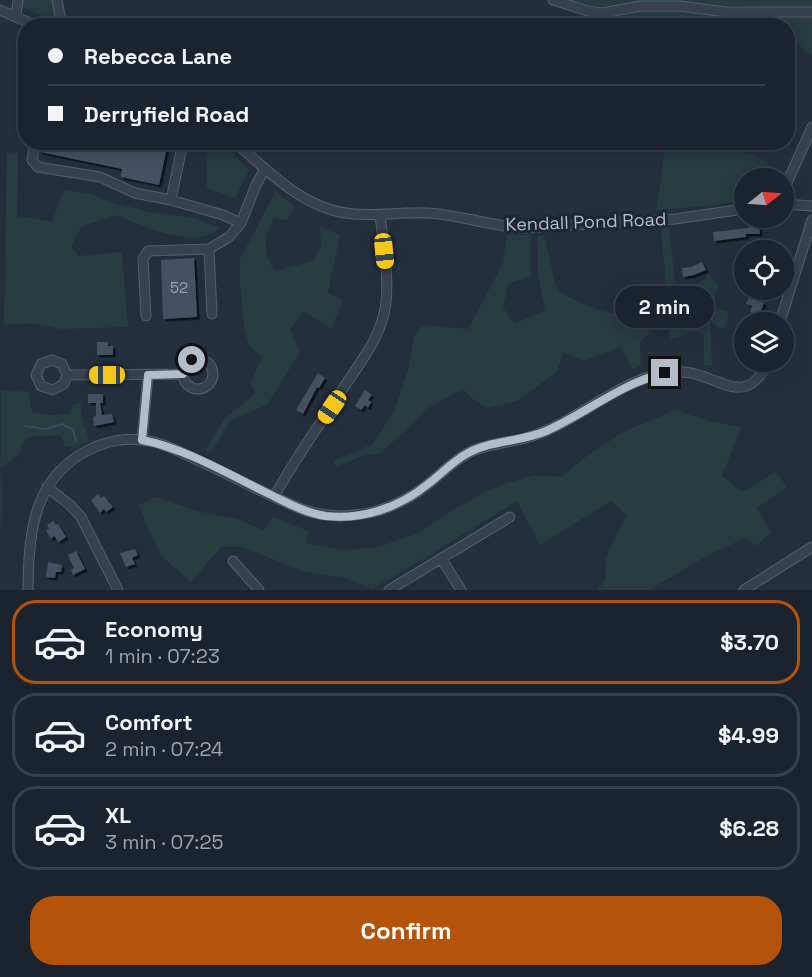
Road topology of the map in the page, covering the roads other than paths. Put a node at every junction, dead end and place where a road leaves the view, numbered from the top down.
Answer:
1 (18, 0) edge
2 (57, 0) edge
3 (553, 0) edge
4 (0, 10) edge
5 (812, 12) edge
6 (16, 16) junction
7 (20, 18) edge
8 (60, 18) edge
9 (812, 127) edge
10 (33, 150) edge
11 (181, 150) edge
12 (244, 150) edge
13 (794, 168) edge
14 (265, 169) junction
15 (171, 200) junction
16 (794, 205) edge
17 (812, 206) edge
18 (734, 210) edge
19 (380, 214) junction
20 (812, 220) edge
21 (241, 223) junction
22 (209, 249) junction
23 (783, 312) edge
24 (212, 314) dead end
25 (146, 316) dead end
26 (763, 372) edge
27 (183, 374) dead end
28 (66, 375) dead end
29 (148, 375) junction
30 (142, 440) junction
31 (47, 487) junction
32 (274, 497) junction
33 (510, 517) dead end
34 (812, 547) edge
35 (441, 558) junction
36 (233, 561) dead end
37 (28, 590) edge
38 (118, 590) edge
39 (259, 590) edge
40 (389, 590) edge
41 (461, 590) edge
42 (744, 590) edge

1 - 6 street
2 - 8 street
3 - 5 street
4 - 6 street
6 - 7 street
9 - 13 street
10 - 15 street
11 - 15 street
12 - 14 street, Kendall Pond Road
14 - 19 street, Kendall Pond Road
14 - 21 street
15 - 21 street
16 - 17 street
18 - 19 street, Kendall Pond Road
19 - 32 street
20 - 23 street
21 - 22 street
22 - 24 street
22 - 25 street
26 - 32 street
27 - 29 street
28 - 29 street
29 - 30 street
30 - 31 street
30 - 32 street
31 - 37 street
31 - 38 street
33 - 35 street
34 - 42 street
35 - 40 street
35 - 41 street
36 - 39 street

